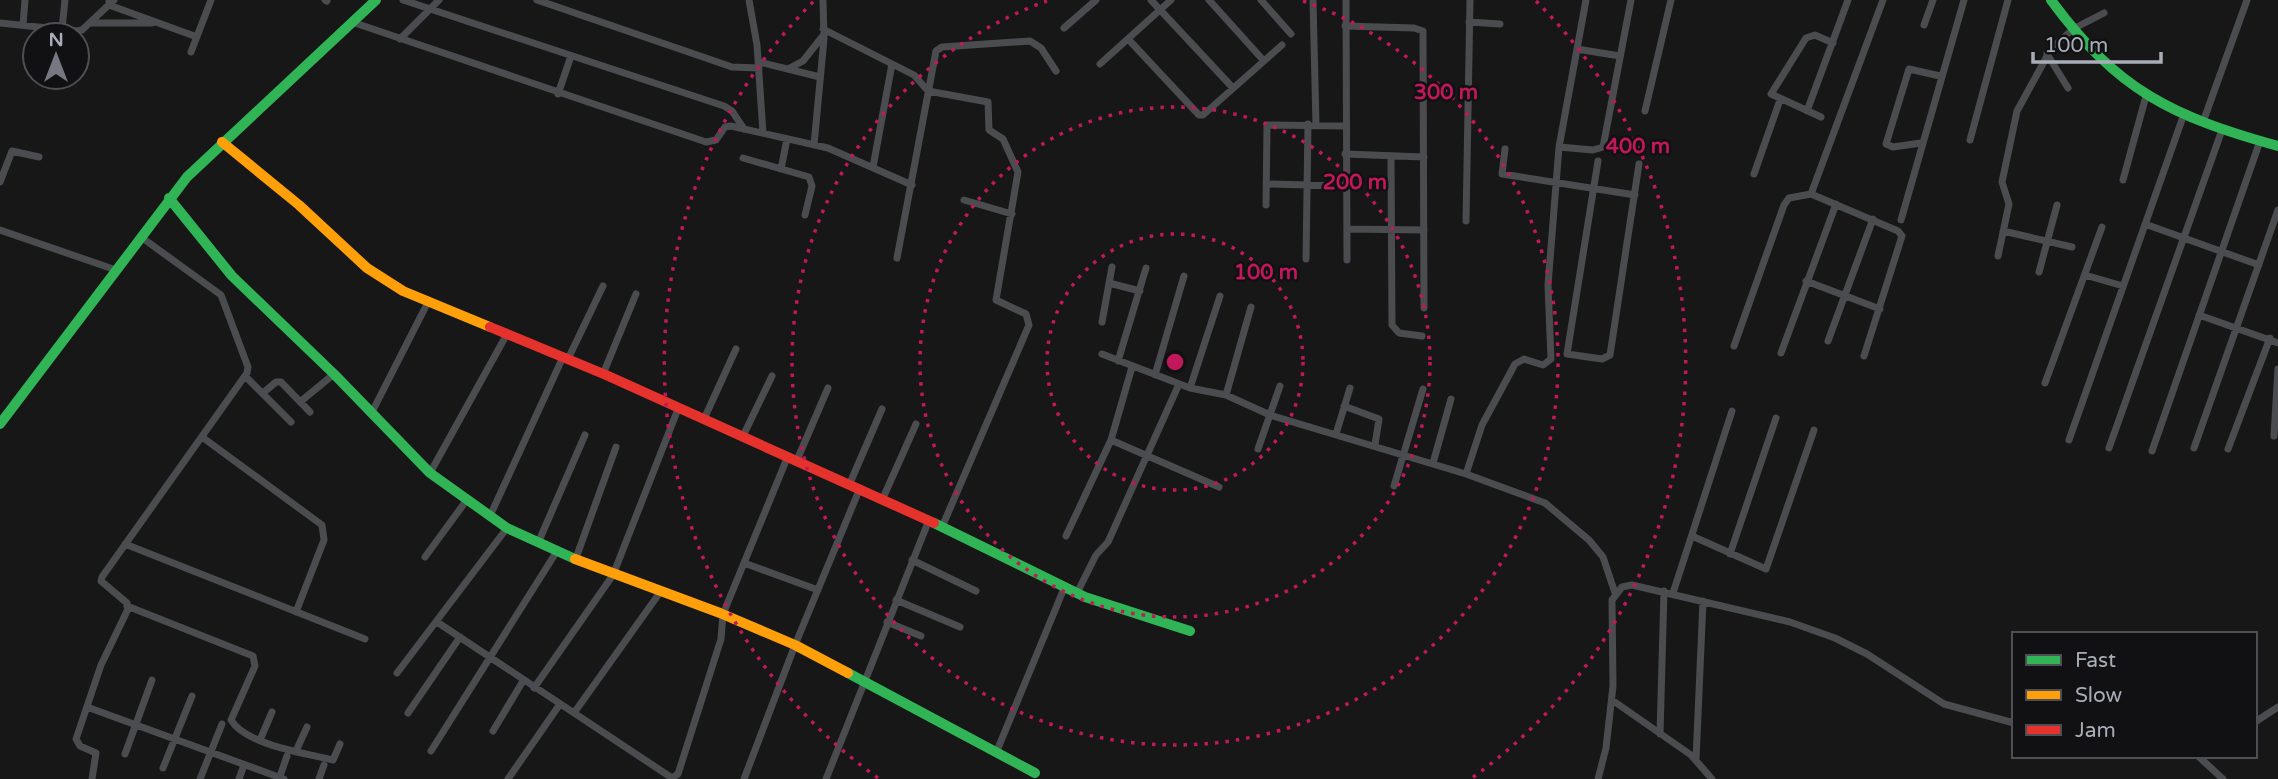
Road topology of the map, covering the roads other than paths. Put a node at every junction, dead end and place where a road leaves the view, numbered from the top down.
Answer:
1 (26, 0) edge
2 (65, 0) edge
3 (211, 0) edge
4 (376, 0) edge
5 (403, 0) edge
6 (439, 0) edge
7 (537, 0) edge
8 (749, 0) edge
9 (823, 0) edge
10 (1096, 0) edge
11 (1151, 0) edge
12 (1171, 0) edge
13 (1209, 0) edge
14 (1261, 0) edge
15 (1312, 0) edge
16 (1346, 0) edge
17 (1470, 0) edge
18 (1586, 0) edge
19 (1630, 0) edge
20 (1671, 0) edge
21 (1848, 0) edge
22 (1883, 0) edge
23 (1933, 0) edge
24 (1954, 0) edge
25 (2008, 0) edge
26 (2247, 0) edge
27 (2053, 1) edge
28 (111, 2) edge
29 (1086, 3) edge
30 (1963, 4) edge
31 (430, 9) junction
32 (1160, 10) junction
33 (2104, 13) dead end
34 (23, 21) edge
35 (63, 21) edge
36 (91, 21) edge
37 (352, 22) junction
38 (1469, 22) junction
39 (0, 23) edge
40 (91, 23) edge
41 (158, 23) junction
42 (1500, 23) dead end
43 (21, 25) edge
44 (1924, 25) dead end
45 (1345, 26) junction
46 (1064, 29) dead end
47 (2073, 29) junction
48 (823, 32) junction
49 (1291, 34) dead end
50 (197, 37) junction
51 (400, 39) junction
52 (1129, 40) junction
53 (1833, 43) junction
54 (1282, 46) dead end
55 (1577, 49) junction
56 (191, 52) dead end
57 (2047, 54) junction
58 (571, 56) junction
59 (1620, 56) junction
60 (1264, 61) junction
61 (892, 64) junction
62 (1100, 64) dead end
63 (759, 65) junction
64 (788, 69) junction
65 (1056, 71) dead end
66 (1940, 76) junction
67 (820, 77) junction
68 (1233, 88) junction
69 (2068, 88) dead end
70 (928, 91) junction
71 (558, 94) junction
72 (2146, 96) junction
73 (1780, 100) junction
74 (1645, 111) dead end
75 (1807, 111) junction
76 (2184, 114) junction
77 (1821, 117) dead end
78 (2203, 122) junction
79 (1312, 125) junction
80 (1346, 126) junction
81 (744, 129) junction
82 (2222, 130) junction
83 (763, 133) junction
84 (787, 139) junction
85 (1970, 140) dead end
86 (2260, 141) junction
87 (222, 142) junction
88 (1921, 143) junction
89 (814, 145) junction
90 (2278, 146) edge
91 (1559, 147) junction
92 (1505, 149) dead end
93 (1345, 154) junction
94 (1391, 156) junction
95 (39, 157) dead end
96 (1424, 157) junction
97 (743, 158) dead end
98 (1598, 161) dead end
99 (1639, 164) dead end
100 (873, 167) junction
101 (781, 169) junction
102 (1754, 174) dead end
103 (2123, 180) dead end
104 (1556, 182) junction
105 (0, 183) edge
106 (1266, 184) junction
107 (912, 185) junction
108 (1307, 186) junction
109 (1346, 186) junction
110 (1594, 188) junction
111 (1811, 194) junction
112 (1635, 195) junction
113 (169, 198) junction
114 (964, 201) dead end
115 (1836, 204) junction
116 (1266, 205) dead end
117 (2057, 205) dead end
118 (2278, 210) edge
119 (1012, 214) junction
120 (805, 215) dead end
121 (1873, 219) junction
122 (1901, 220) dead end
123 (1466, 221) dead end
124 (2145, 224) junction
125 (2102, 228) dead end
126 (1347, 229) junction
127 (0, 230) edge
128 (1392, 230) junction
129 (1424, 230) junction
130 (2003, 231) junction
131 (141, 237) junction
132 (2184, 238) junction
133 (2047, 241) junction
134 (2072, 247) dead end
135 (2221, 252) junction
136 (1998, 256) dead end
137 (897, 258) dead end
138 (1306, 259) dead end
139 (1347, 260) dead end
140 (2259, 265) junction
141 (1112, 267) dead end
142 (1146, 268) dead end
143 (116, 270) junction
144 (2039, 272) dead end
145 (2085, 275) junction
146 (1184, 276) dead end
147 (1806, 281) junction
148 (1109, 284) junction
149 (603, 286) dead end
150 (2123, 286) junction
151 (1140, 291) junction
152 (636, 294) dead end
153 (1844, 295) junction
154 (1220, 296) dead end
155 (428, 302) junction
156 (1251, 307) dead end
157 (1424, 308) dead end
158 (1880, 309) junction
159 (2199, 315) junction
160 (1102, 322) dead end
161 (2237, 327) junction
162 (507, 334) junction
163 (1422, 336) dead end
164 (2270, 338) junction
165 (1828, 341) dead end
166 (2278, 343) edge
167 (1734, 346) dead end
168 (736, 349) dead end
169 (1781, 353) dead end
170 (1102, 354) dead end
171 (1864, 356) dead end
172 (566, 358) junction
173 (1118, 361) junction
174 (1132, 367) junction
175 (2278, 369) edge
176 (334, 374) junction
177 (603, 374) junction
178 (1155, 375) junction
179 (245, 376) junction
180 (772, 376) dead end
181 (2045, 383) dead end
182 (1179, 384) junction
183 (1280, 386) dead end
184 (828, 388) dead end
185 (1190, 388) junction
186 (1350, 388) dead end
187 (1423, 389) dead end
188 (263, 393) junction
189 (1226, 395) junction
190 (1451, 399) dead end
191 (300, 402) junction
192 (1344, 406) junction
193 (678, 408) junction
194 (882, 409) dead end
195 (1732, 411) dead end
196 (310, 412) dead end
197 (370, 415) junction
198 (1270, 415) junction
199 (1776, 418) dead end
200 (704, 419) junction
201 (291, 422) dead end
202 (0, 424) edge
203 (916, 425) dead end
204 (1814, 430) dead end
205 (1336, 434) junction
206 (585, 435) dead end
207 (743, 436) junction
208 (2274, 436) dead end
209 (202, 437) junction
210 (1111, 440) junction
211 (2069, 440) dead end
212 (1375, 445) junction
213 (616, 447) dead end
214 (2109, 448) dead end
215 (2194, 448) dead end
216 (1258, 449) dead end
217 (2228, 449) dead end
218 (2152, 450) dead end
219 (1404, 454) junction
220 (1148, 456) junction
221 (792, 458) junction
222 (1433, 463) junction
223 (429, 473) junction
224 (1466, 474) junction
225 (855, 486) junction
226 (1394, 486) dead end
227 (1219, 487) dead end
228 (883, 498) junction
229 (466, 501) junction
230 (490, 516) junction
231 (929, 520) junction
232 (942, 527) junction
233 (507, 528) junction
234 (1066, 536) dead end
235 (1692, 536) junction
236 (538, 543) junction
237 (125, 544) junction
238 (557, 551) junction
239 (1730, 554) junction
240 (425, 557) dead end
241 (576, 558) junction
242 (912, 561) junction
243 (744, 563) junction
244 (612, 575) junction
245 (1065, 586) junction
246 (818, 590) junction
247 (661, 591) junction
248 (1664, 591) junction
249 (976, 592) dead end
250 (1077, 593) junction
251 (1615, 593) junction
252 (1673, 593) junction
253 (896, 600) junction
254 (1703, 601) junction
255 (127, 606) junction
256 (296, 612) junction
257 (723, 614) junction
258 (438, 622) junction
259 (887, 622) junction
260 (960, 627) dead end
261 (1190, 631) dead end
262 (460, 636) junction
263 (920, 636) dead end
264 (365, 639) dead end
265 (795, 645) junction
266 (490, 659) junction
267 (397, 673) dead end
268 (864, 679) junction
269 (152, 680) dead end
270 (523, 681) junction
271 (534, 688) junction
272 (192, 696) dead end
273 (1612, 700) junction
274 (560, 705) junction
275 (87, 707) junction
276 (2278, 707) edge
277 (272, 712) dead end
278 (408, 713) dead end
279 (574, 713) junction
280 (2257, 721) edge
281 (2012, 722) edge
282 (222, 724) dead end
283 (136, 725) junction
284 (307, 727) dead end
285 (493, 731) dead end
286 (1660, 734) junction
287 (174, 739) junction
288 (260, 740) junction
289 (340, 744) dead end
290 (296, 751) junction
291 (431, 751) dead end
292 (211, 752) junction
293 (996, 752) junction
294 (125, 754) dead end
295 (287, 756) dead end
296 (2200, 758) edge
297 (1696, 760) junction
298 (244, 765) junction
299 (324, 765) dead end
300 (163, 768) dead end
301 (1035, 773) dead end
302 (281, 778) edge
303 (92, 779) edge
304 (200, 779) edge
305 (239, 779) edge
306 (319, 779) edge
307 (508, 779) edge
308 (744, 779) edge
309 (826, 779) edge
310 (1598, 779) edge
311 (1712, 779) edge
312 (2223, 779) edge

1 - 34 street
2 - 35 street
3 - 50 street
4 - 37 street
5 - 31 street
6 - 31 street
7 - 63 street
8 - 63 street
9 - 48 street
10 - 29 street
11 - 32 street
12 - 32 street
13 - 60 street
14 - 49 street
15 - 79 street
16 - 45 street
17 - 38 street
18 - 55 street
19 - 59 street
20 - 74 street
21 - 53 street
22 - 111 street
23 - 44 street
24 - 30 street
25 - 85 street
26 - 78 street
27 - 47 street
28 - 36 street
28 - 41 street
29 - 46 street
30 - 66 street
31 - 51 street
31 - 58 street
32 - 52 street
32 - 68 street
33 - 47 street
37 - 51 street
37 - 87 street
38 - 42 street
38 - 123 street
39 - 43 street
40 - 41 street
41 - 50 street
45 - 80 street
45 - 96 street
47 - 57 street
47 - 72 street
48 - 61 street
48 - 64 street
48 - 67 street
50 - 56 street
51 - 71 street
52 - 62 street
52 - 68 street
53 - 73 street
53 - 75 street
54 - 60 street
55 - 59 street
55 - 91 street
57 - 69 street
57 - 130 street
58 - 71 street
58 - 81 street
59 - 91 street
60 - 68 street
61 - 70 street
61 - 100 street
63 - 64 street
63 - 83 street
64 - 67 street
65 - 70 street
66 - 88 street
66 - 88 street
67 - 89 street
70 - 107 street
70 - 119 street
71 - 81 street
72 - 76 street
72 - 103 street
73 - 75 street
73 - 102 street
75 - 77 street
76 - 78 street
76 - 124 street
78 - 82 street
79 - 80 street
79 - 106 street
79 - 108 street
80 - 93 street
81 - 83 street
82 - 86 street
82 - 132 street
83 - 84 street
84 - 89 street
84 - 101 street
86 - 90 street
86 - 135 street
87 - 113 street
87 - 155 street
88 - 122 street
89 - 100 street
91 - 104 street
92 - 104 street
93 - 94 street
93 - 109 street
94 - 96 street
94 - 128 street
95 - 105 street
96 - 129 street
97 - 101 street
98 - 110 street
99 - 112 street
100 - 107 street
101 - 120 street
104 - 110 street
104 - 224 street
106 - 108 street
106 - 116 street
107 - 137 street
108 - 109 street
108 - 138 street
109 - 126 street
110 - 112 street
110 - 112 street
111 - 115 street
111 - 167 street
113 - 131 street
113 - 176 street
114 - 119 street
115 - 121 street
115 - 147 street
117 - 133 street
118 - 140 street
119 - 232 street
121 - 153 street
121 - 158 street
124 - 132 street
124 - 150 street
125 - 145 street
126 - 128 street
126 - 139 street
127 - 143 street
128 - 129 street
128 - 163 street
129 - 157 street
130 - 133 street
130 - 136 street
131 - 143 street
131 - 179 street
132 - 135 street
132 - 214 street
133 - 134 street
133 - 144 street
135 - 140 street
135 - 159 street
140 - 161 street
141 - 148 street
142 - 151 street
143 - 202 street
145 - 150 street
145 - 181 street
146 - 178 street
147 - 153 street
147 - 169 street
148 - 151 street
148 - 160 street
149 - 172 street
150 - 211 street
151 - 173 street
152 - 177 street
153 - 158 street
153 - 165 street
154 - 185 street
155 - 162 street
155 - 197 street
156 - 189 street
158 - 171 street
159 - 161 street
159 - 218 street
161 - 164 street
161 - 215 street
162 - 172 street
162 - 223 street
164 - 166 street
164 - 217 street
168 - 200 street
170 - 173 street
172 - 177 street
172 - 230 street
173 - 174 street
174 - 178 street
174 - 210 street
175 - 208 street
176 - 191 street
176 - 197 street
177 - 193 street
178 - 182 street
179 - 188 street
179 - 209 street
180 - 207 street
182 - 185 street
182 - 220 street
183 - 198 street
184 - 221 street
185 - 189 street
186 - 192 street
187 - 219 street
188 - 191 street
188 - 201 street
189 - 198 street
190 - 222 street
191 - 196 street
192 - 205 street
192 - 212 street
193 - 200 street
193 - 244 street
194 - 225 street
195 - 235 street
197 - 223 street
198 - 205 street
198 - 216 street
199 - 239 street
200 - 207 street
203 - 228 street
204 - 239 street
205 - 212 street
206 - 236 street
207 - 221 street
209 - 237 street
209 - 256 street
210 - 220 street
210 - 234 street
212 - 219 street
213 - 241 street
219 - 222 street
219 - 226 street
220 - 227 street
220 - 250 street
221 - 225 street
221 - 243 street
222 - 224 street
223 - 229 street
224 - 251 street
225 - 228 street
225 - 246 street
228 - 231 street
229 - 230 street
229 - 240 street
230 - 233 street
231 - 232 street
231 - 242 street
232 - 245 street
233 - 236 street
233 - 258 street
235 - 239 street
235 - 252 street
236 - 238 street
237 - 255 street
237 - 256 street
238 - 241 street
238 - 266 street
241 - 244 street
242 - 249 street
242 - 253 street
243 - 246 street
243 - 257 street
244 - 247 street
244 - 271 street
245 - 250 street
245 - 293 street
246 - 265 street
247 - 257 street
247 - 279 street
248 - 251 street
248 - 252 street
248 - 286 street
250 - 261 street
251 - 273 street
252 - 254 street
253 - 259 street
253 - 260 street
254 - 281 street
254 - 297 street
255 - 275 street
255 - 288 street
256 - 264 street
257 - 265 street
257 - 279 street
258 - 262 street
258 - 267 street
259 - 263 street
259 - 268 street
262 - 266 street
262 - 278 street
265 - 268 street
265 - 308 street
266 - 270 street
266 - 291 street
268 - 293 street
268 - 309 street
269 - 283 street
270 - 271 street
270 - 285 street
271 - 274 street
272 - 287 street
273 - 286 street
273 - 310 street
274 - 279 street
274 - 307 street
275 - 283 street
275 - 303 street
276 - 280 street
277 - 288 street
282 - 292 street
283 - 287 street
283 - 294 street
284 - 290 street
286 - 297 street
287 - 292 street
287 - 300 street
288 - 290 street
289 - 290 street
292 - 298 street
292 - 304 street
293 - 301 street
295 - 302 street
296 - 312 street
297 - 311 street
298 - 302 street
298 - 305 street
299 - 306 street

